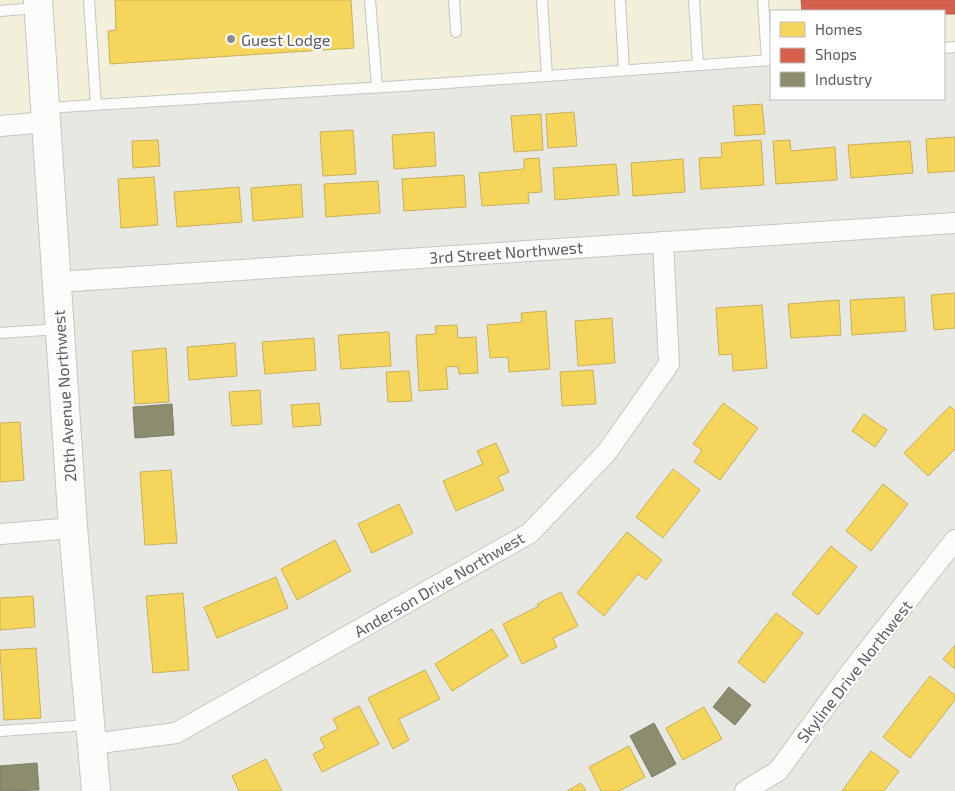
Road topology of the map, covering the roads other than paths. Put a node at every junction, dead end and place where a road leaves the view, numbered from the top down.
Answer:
1 (89, 0) edge
2 (370, 0) edge
3 (454, 0) edge
4 (542, 0) edge
5 (620, 0) edge
6 (694, 0) edge
7 (763, 0) edge
8 (38, 4) edge
9 (0, 11) edge
10 (456, 32) dead end
11 (769, 60) edge
12 (698, 65) junction
13 (624, 70) junction
14 (546, 76) junction
15 (377, 87) junction
16 (96, 105) junction
17 (46, 115) junction
18 (0, 126) edge
19 (955, 223) edge
20 (663, 242) junction
21 (57, 282) junction
22 (60, 329) junction
23 (0, 333) edge
24 (73, 528) junction
25 (0, 534) edge
26 (955, 540) edge
27 (0, 731) edge
28 (91, 734) junction
29 (96, 791) edge
30 (745, 791) edge

1 - 16 lane
2 - 15 lane
3 - 10 lane
4 - 14 lane
5 - 13 lane
6 - 12 lane
7 - 11 lane
8 - 9 lane
8 - 17 street, 20th Avenue Northwest
11 - 12 lane
12 - 13 lane
13 - 14 lane
14 - 15 lane
15 - 16 lane
16 - 17 lane
17 - 18 street
17 - 21 street, 20th Avenue Northwest
19 - 20 street, 3rd Street Northwest
20 - 21 street, 3rd Street Northwest
20 - 28 street, Anderson Drive Northwest
21 - 22 street, 20th Avenue Northwest
22 - 23 lane
22 - 24 street, 20th Avenue Northwest
24 - 25 street
24 - 28 street, 20th Avenue Northwest
26 - 30 street, Skyline Drive Northwest
27 - 28 lane
28 - 29 street, 20th Avenue Northwest

